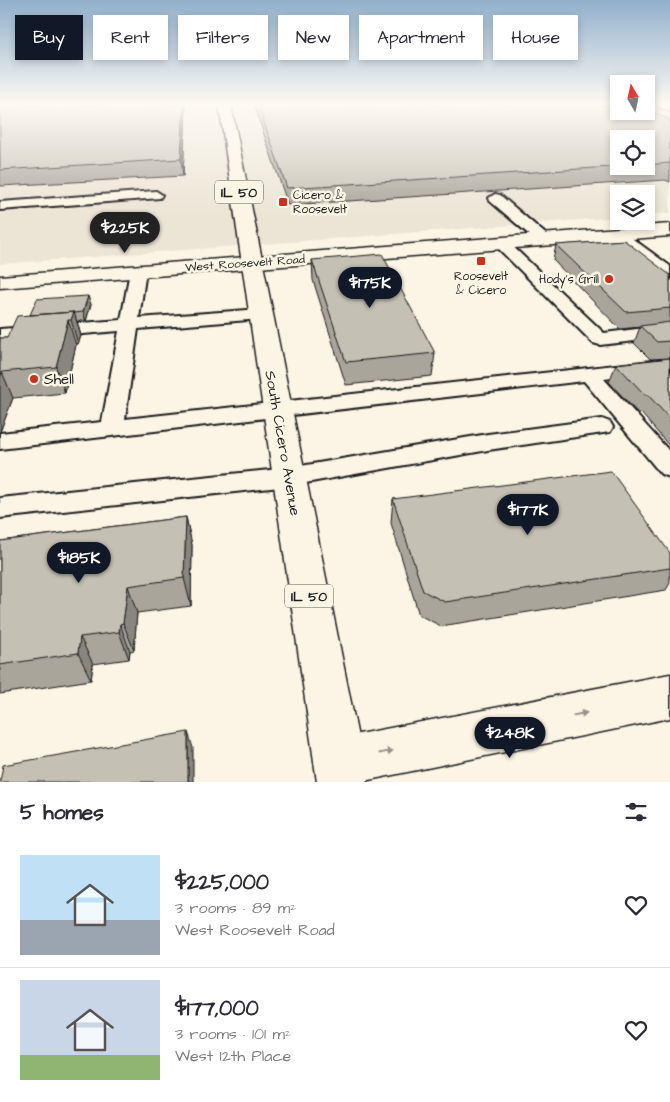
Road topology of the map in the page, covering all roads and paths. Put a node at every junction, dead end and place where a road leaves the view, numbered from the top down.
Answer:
1 (231, 141) edge
2 (156, 195) dead end
3 (495, 198) edge
4 (0, 206) edge
5 (670, 230) edge
6 (617, 234) junction
7 (544, 240) junction
8 (501, 243) junction
9 (252, 262) junction
10 (138, 271) junction
11 (670, 274) edge
12 (0, 282) edge
13 (261, 314) junction
14 (130, 324) junction
15 (670, 331) edge
16 (0, 335) edge
17 (670, 365) edge
18 (589, 374) junction
19 (277, 409) junction
20 (602, 427) dead end
21 (112, 428) junction
22 (1, 444) edge
23 (670, 468) edge
24 (289, 477) junction
25 (0, 508) edge
26 (670, 696) edge
27 (340, 772) edge

1 - 9 main road, South Cicero Avenue / IL 50
2 - 4 lane
3 - 7 lane
5 - 6 main road, West Roosevelt Road
6 - 7 main road, West Roosevelt Road
6 - 11 lane
7 - 8 main road, West Roosevelt Road
8 - 9 main road, West Roosevelt Road
8 - 15 lane
9 - 10 main road, West Roosevelt Road
9 - 13 main road, South Cicero Avenue / IL 50
10 - 12 main road, West Roosevelt Road
10 - 14 lane
13 - 14 lane
13 - 19 main road, South Cicero Avenue / IL 50
14 - 16 lane
14 - 21 lane
17 - 18 lane
18 - 19 lane
18 - 23 lane
19 - 21 lane
19 - 24 main road, South Cicero Avenue / IL 50
20 - 24 lane
21 - 22 lane
24 - 25 lane
24 - 27 main road, South Cicero Avenue / IL 50
27 -> 26 main road

